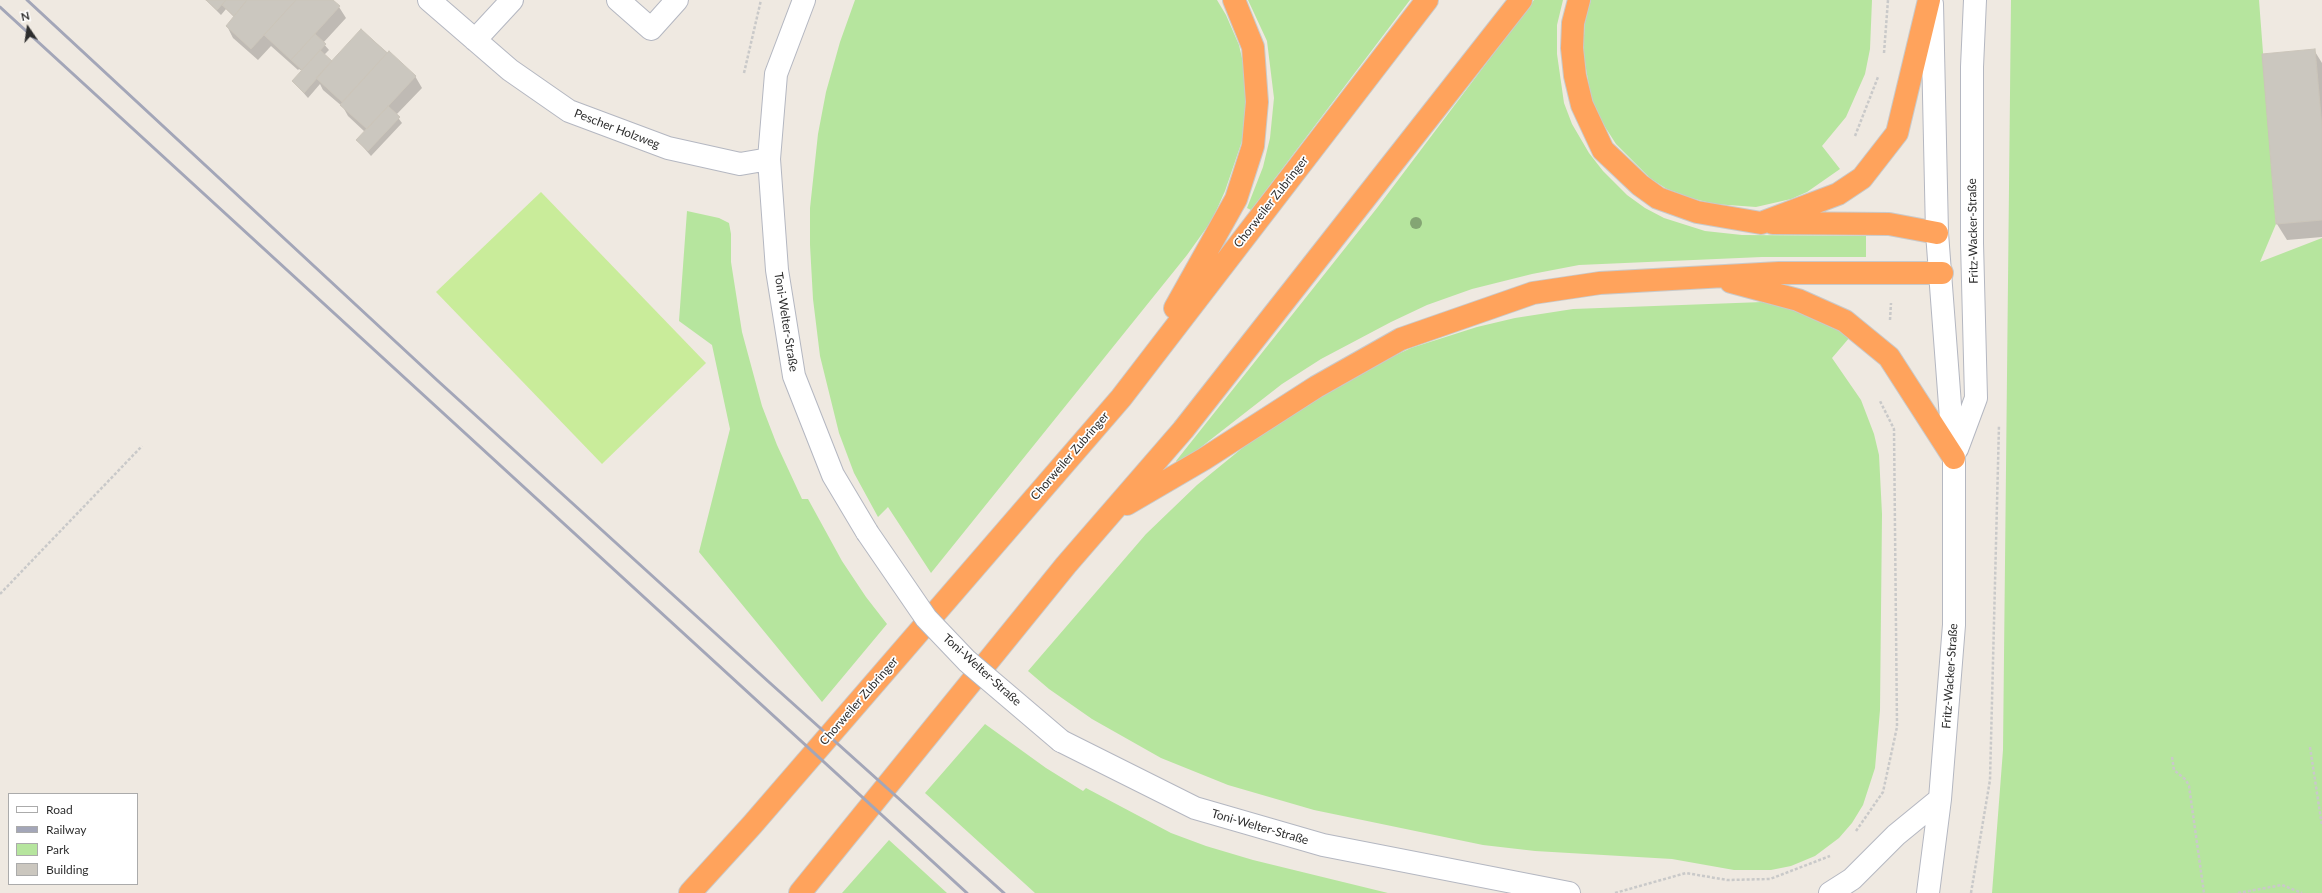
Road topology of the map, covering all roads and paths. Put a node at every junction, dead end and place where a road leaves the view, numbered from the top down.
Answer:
1 (429, 0) edge
2 (512, 0) edge
3 (618, 0) edge
4 (677, 0) edge
5 (804, 0) edge
6 (1234, 0) edge
7 (1427, 0) edge
8 (1521, 0) edge
9 (1579, 0) edge
10 (1888, 0) edge
11 (1930, 0) edge
12 (1975, 0) edge
13 (475, 40) junction
14 (1883, 59) dead end
15 (1880, 73) dead end
16 (769, 159) junction
17 (1862, 178) junction
18 (1762, 223) junction
19 (1937, 233) junction
20 (1972, 245) junction
21 (1891, 273) junction
22 (1942, 273) junction
23 (1712, 278) junction
24 (1878, 349) junction
25 (1877, 394) dead end
26 (1121, 398) junction
27 (1999, 417) dead end
28 (142, 446) dead end
29 (1954, 458) junction
30 (1111, 513) junction
31 (0, 594) edge
32 (2310, 747) dead end
33 (2172, 756) dead end
34 (1940, 799) junction
35 (2322, 826) edge
36 (1852, 835) dead end
37 (1836, 851) dead end
38 (1830, 856) junction
39 (1852, 880) junction
40 (690, 893) edge
41 (800, 893) edge
42 (1569, 893) edge
43 (1615, 893) edge
44 (1830, 893) edge
45 (1928, 893) edge
46 (1971, 893) edge
47 (2204, 893) edge
48 (2238, 893) edge
49 (2302, 893) edge

1 - 13 street, Pescher Holzweg
2 - 13 street
3 - 4 street
5 - 16 street, Toni-Welter-Straße
6 - 26 highway
7 - 26 highway, Chorweiler Zubringer
8 - 30 highway
9 - 18 highway
10 - 14 path
11 - 17 highway
11 - 19 street, Fritz-Wacker-Straße
12 - 20 street, Fritz-Wacker-Straße
13 - 16 street, Pescher Holzweg
15 - 17 path
16 - 42 street, Toni-Welter-Straße, bridge
17 - 18 highway
18 - 19 highway
19 - 20 street
19 - 22 street, Fritz-Wacker-Straße
20 - 22 street
20 - 29 street, Fritz-Wacker-Straße
21 - 22 highway
21 - 23 highway
21 - 24 path
22 - 29 street, Fritz-Wacker-Straße
23 - 24 highway
23 - 30 highway
24 - 29 highway
25 - 36 path
26 - 40 highway, Chorweiler Zubringer
27 - 46 path
28 - 31 path
29 - 34 street, Fritz-Wacker-Straße
30 - 41 highway
32 - 35 path
33 - 47 path
34 - 39 street
34 - 45 street, Fritz-Wacker-Straße
37 - 38 path
38 - 39 path
38 - 43 path
39 - 44 street
48 - 49 path

